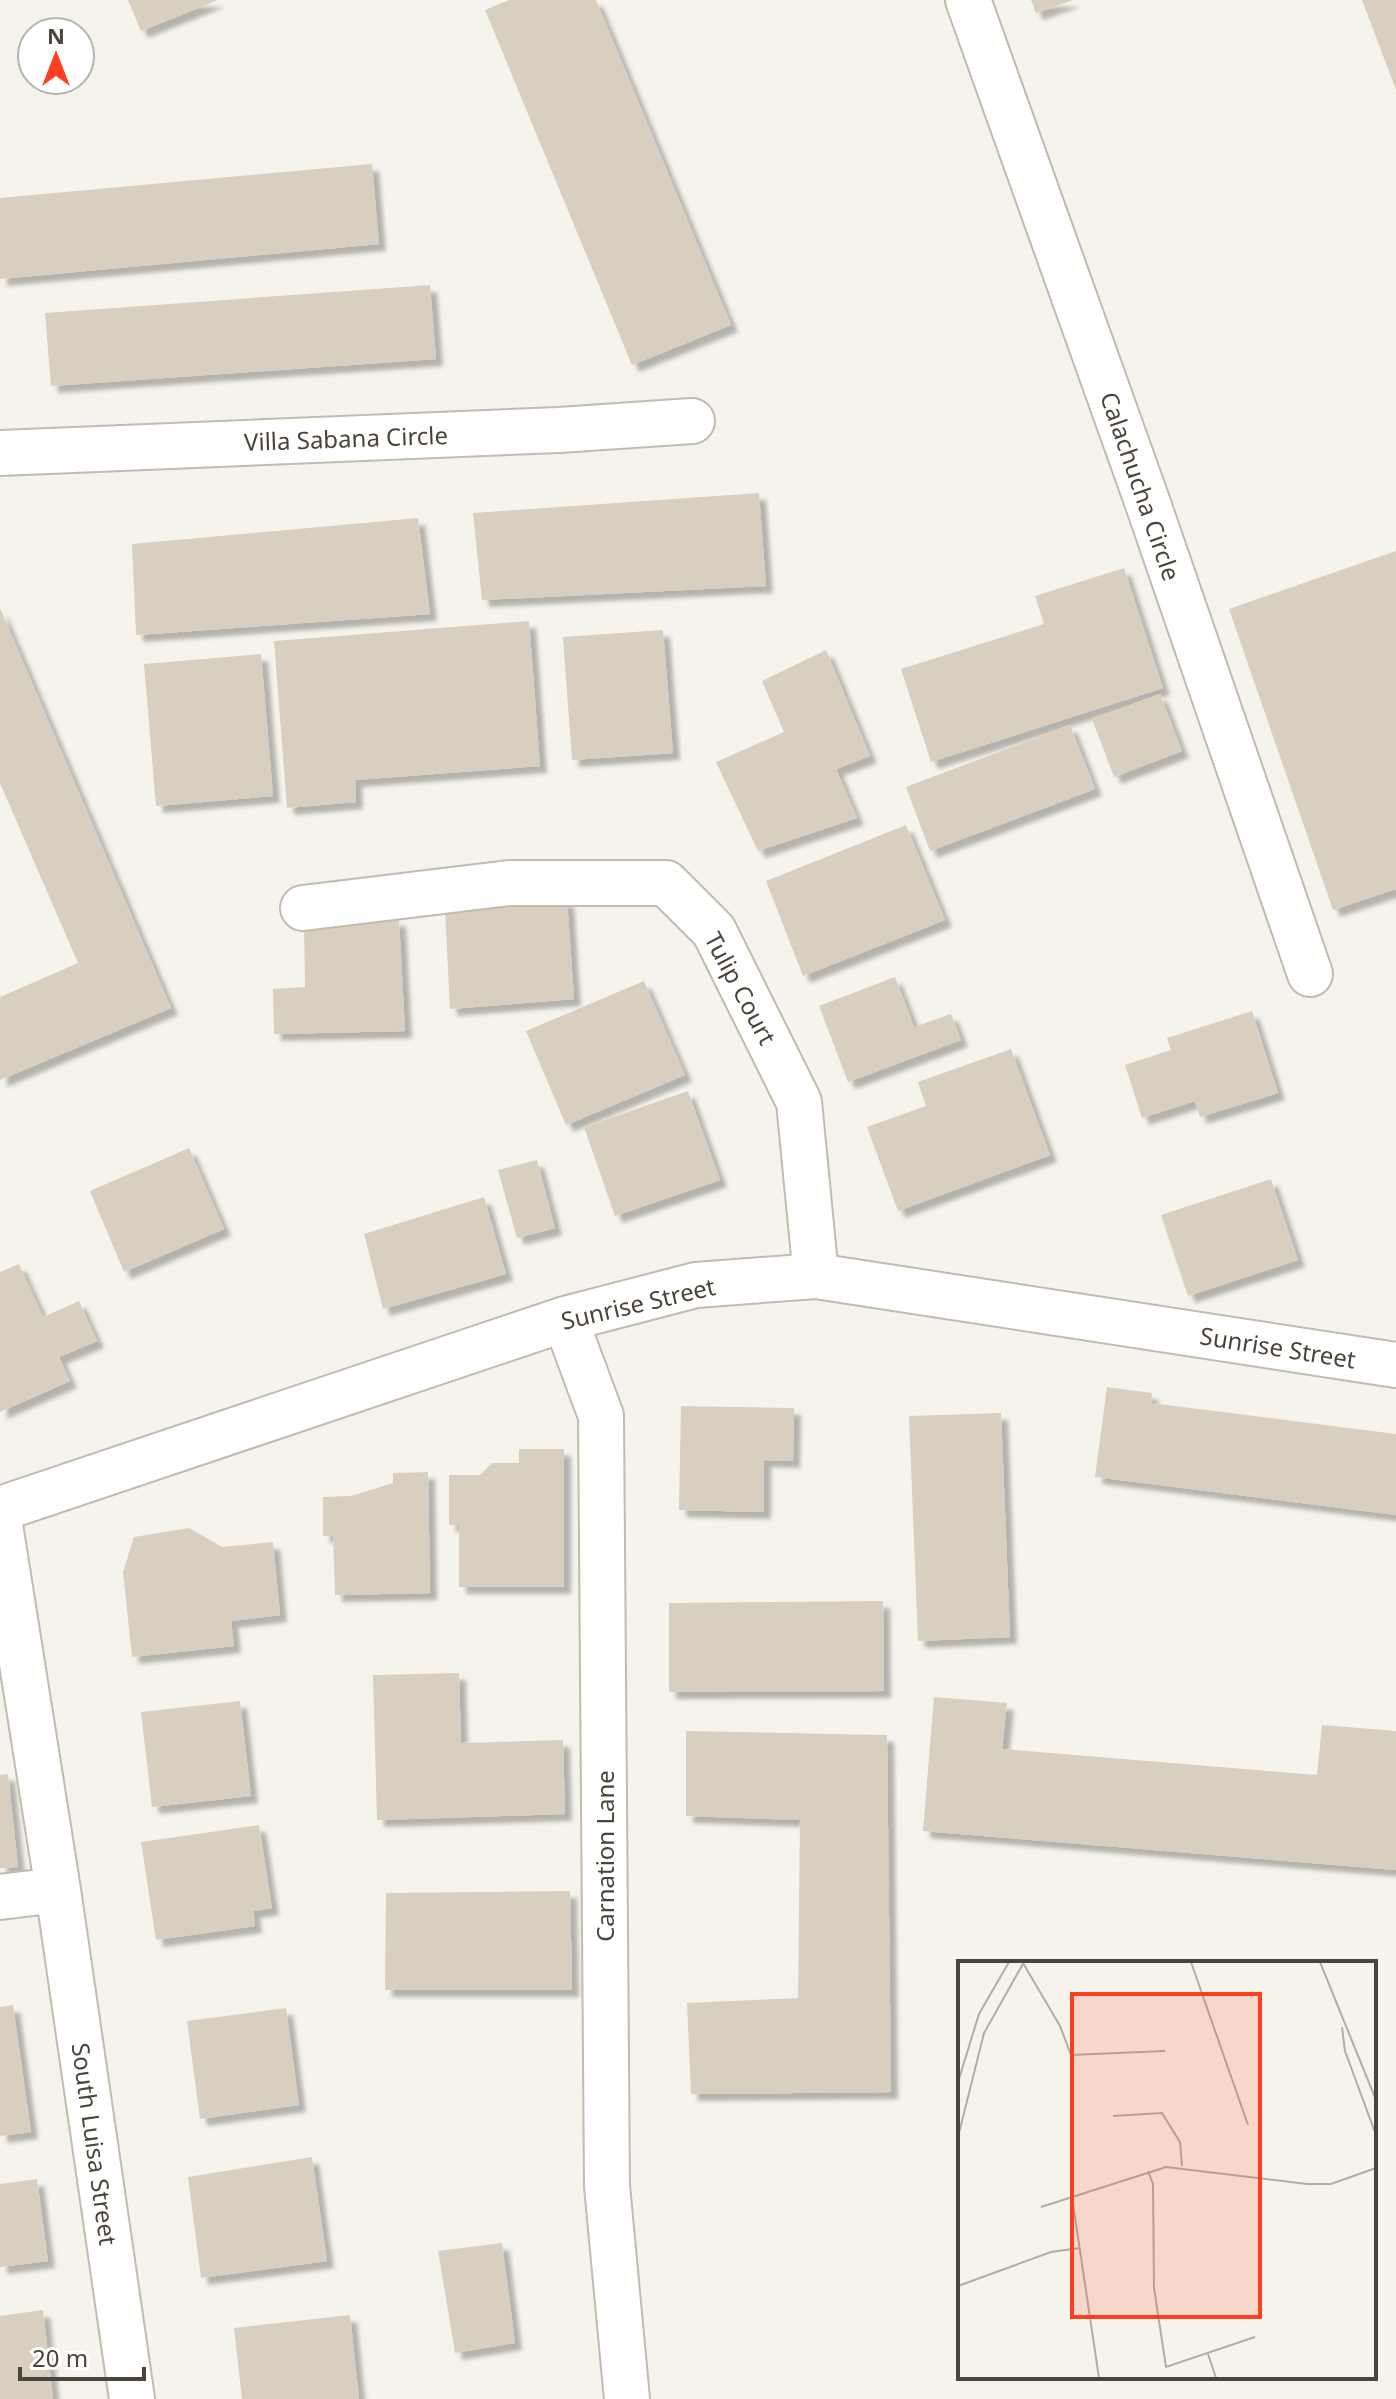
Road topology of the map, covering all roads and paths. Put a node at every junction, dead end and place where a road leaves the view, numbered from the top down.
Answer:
1 (968, 0) edge
2 (692, 421) dead end
3 (0, 453) edge
4 (303, 908) dead end
5 (1310, 974) dead end
6 (816, 1276) junction
7 (565, 1319) junction
8 (1396, 1365) edge
9 (0, 1509) edge
10 (0, 1525) edge
11 (58, 1890) junction
12 (0, 1897) edge
13 (132, 2399) edge
14 (627, 2399) edge

1 - 5 street, Calachucha Circle
2 - 3 street, Villa Sabana Circle
4 - 6 street, Tulip Court
6 - 7 street, Sunrise Street
6 - 8 street, Sunrise Street
7 - 9 street, Sunrise Street
7 - 14 street, Carnation Lane
10 - 11 street, South Luisa Street
11 - 12 street
11 - 13 street, South Luisa Street

